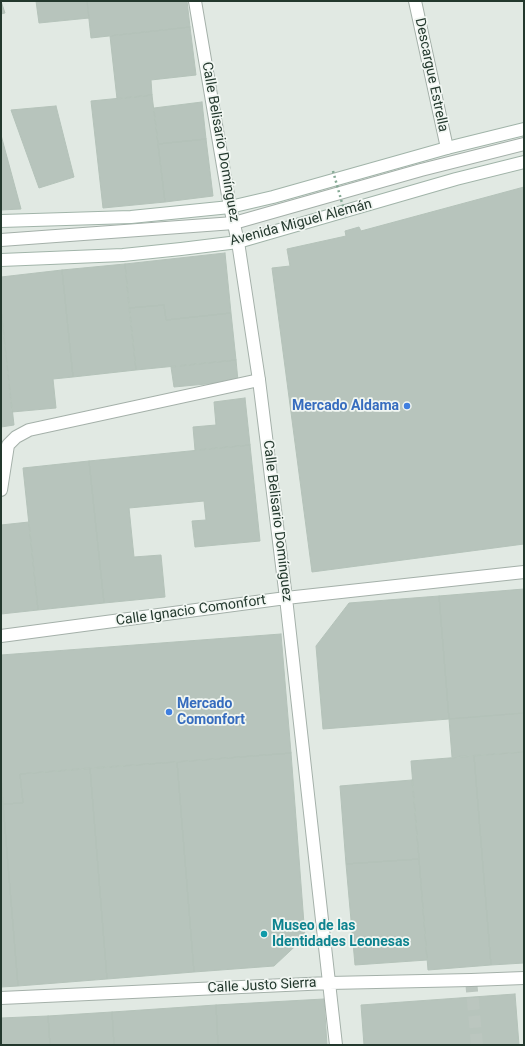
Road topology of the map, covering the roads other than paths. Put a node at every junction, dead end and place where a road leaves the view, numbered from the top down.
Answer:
1 (195, 1) edge
2 (415, 1) edge
3 (524, 129) edge
4 (524, 144) edge
5 (447, 148) junction
6 (524, 162) edge
7 (230, 207) junction
8 (1, 221) edge
9 (234, 223) junction
10 (1, 240) edge
11 (238, 242) junction
12 (1, 260) edge
13 (259, 380) junction
14 (1, 490) edge
15 (524, 572) edge
16 (286, 598) junction
17 (1, 636) edge
18 (524, 978) edge
19 (329, 983) junction
20 (1, 998) edge
21 (336, 1045) edge

1 - 7 street, Calle Belisario Domínguez
2 - 5 street, Descargue Estrella
3 - 5 street
4 - 9 street
5 - 7 street
6 - 11 street, Avenida Miguel Alemán
7 - 8 street
7 - 9 street, Calle Belisario Domínguez
9 - 10 street
9 - 11 street, Calle Belisario Domínguez
11 - 12 street, Avenida Miguel Alemán
11 - 13 street, Calle Belisario Domínguez
13 - 14 street
13 - 16 street, Calle Belisario Domínguez
15 - 16 street, Calle Ignacio Comonfort
16 - 17 street, Calle Ignacio Comonfort
16 - 19 street, Calle Belisario Domínguez
18 - 19 street, Calle Justo Sierra
19 - 20 street, Calle Justo Sierra
19 - 21 street, Calle Belisario Domínguez

